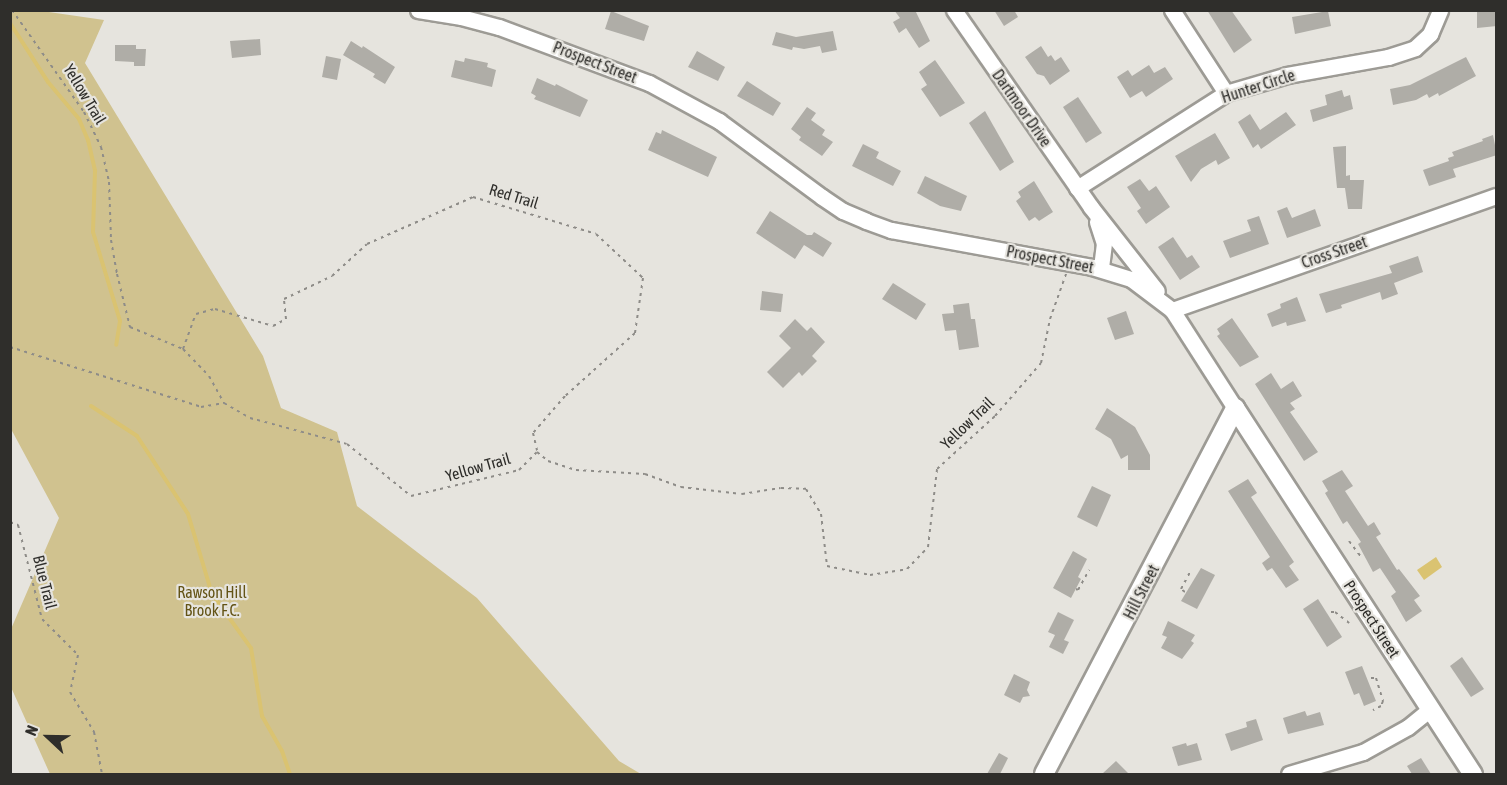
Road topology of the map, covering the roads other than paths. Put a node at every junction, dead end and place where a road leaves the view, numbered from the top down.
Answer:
1 (418, 10) edge
2 (954, 10) edge
3 (1172, 10) edge
4 (1440, 10) edge
5 (1226, 93) junction
6 (1077, 188) junction
7 (1497, 195) edge
8 (1090, 206) junction
9 (1124, 249) junction
10 (1101, 269) junction
11 (1123, 276) junction
12 (1172, 310) junction
13 (1235, 408) junction
14 (1430, 710) junction
15 (1044, 774) edge
16 (1289, 774) edge
17 (1473, 774) edge

1 - 10 street, Prospect Street
2 - 6 street, Dartmoor Drive
3 - 5 street
4 - 5 street, Hunter Circle
5 - 6 street, Hunter Circle
6 - 8 street, Dartmoor Drive
7 - 12 street, Cross Street
8 - 9 street, Dartmoor Drive
8 - 10 street, Dartmoor Drive
9 - 11 street
9 - 12 street, Dartmoor Drive
10 - 11 street, Prospect Street
11 - 12 street, Prospect Street
12 - 13 street, Prospect Street
13 - 14 street, Prospect Street
13 - 15 street, Hill Street
14 - 16 street
14 - 17 street, Prospect Street

